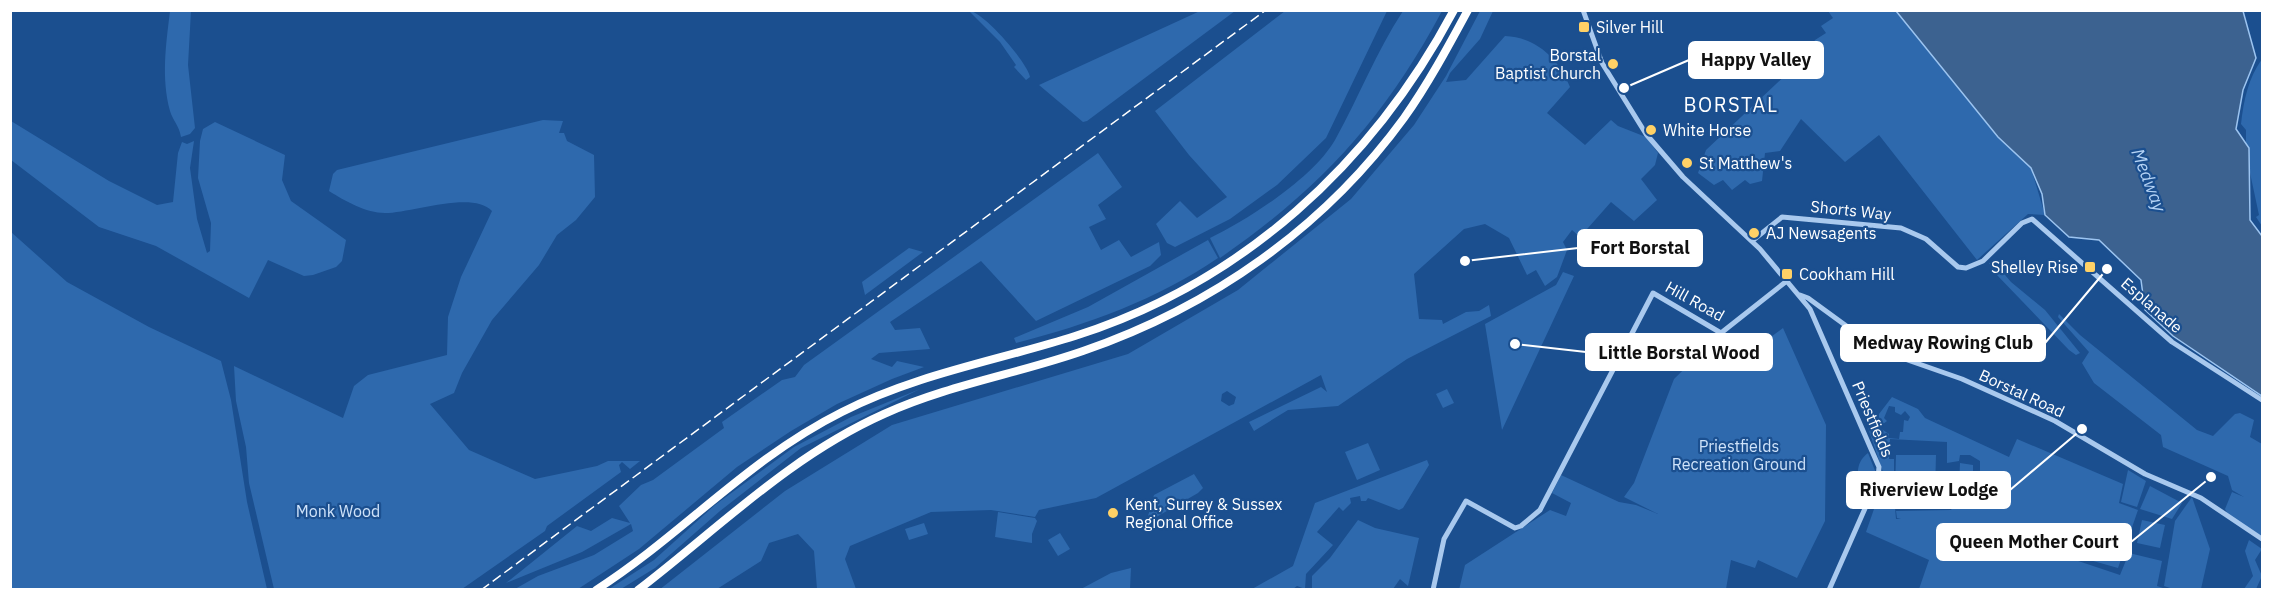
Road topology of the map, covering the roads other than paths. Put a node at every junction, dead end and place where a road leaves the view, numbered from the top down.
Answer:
1 (1454, 10) edge
2 (1468, 10) edge
3 (1583, 10) edge
4 (2032, 219) joint
5 (1752, 241) junction
6 (1788, 280) junction
7 (1800, 294) junction
8 (2262, 400) edge
9 (2262, 539) edge
10 (596, 590) edge
11 (638, 590) edge
12 (1433, 590) edge
13 (1829, 590) edge

1 - 10 highway
2 - 11 highway
3 - 5 street, Borstal Road
4 - 5 street, Shorts Way
4 - 8 street, Esplanade
5 - 6 street, Borstal Road
6 - 7 street, Borstal Road
6 - 12 street, Hill Road
7 - 9 street, Borstal Road
7 - 13 street, Priestfields

